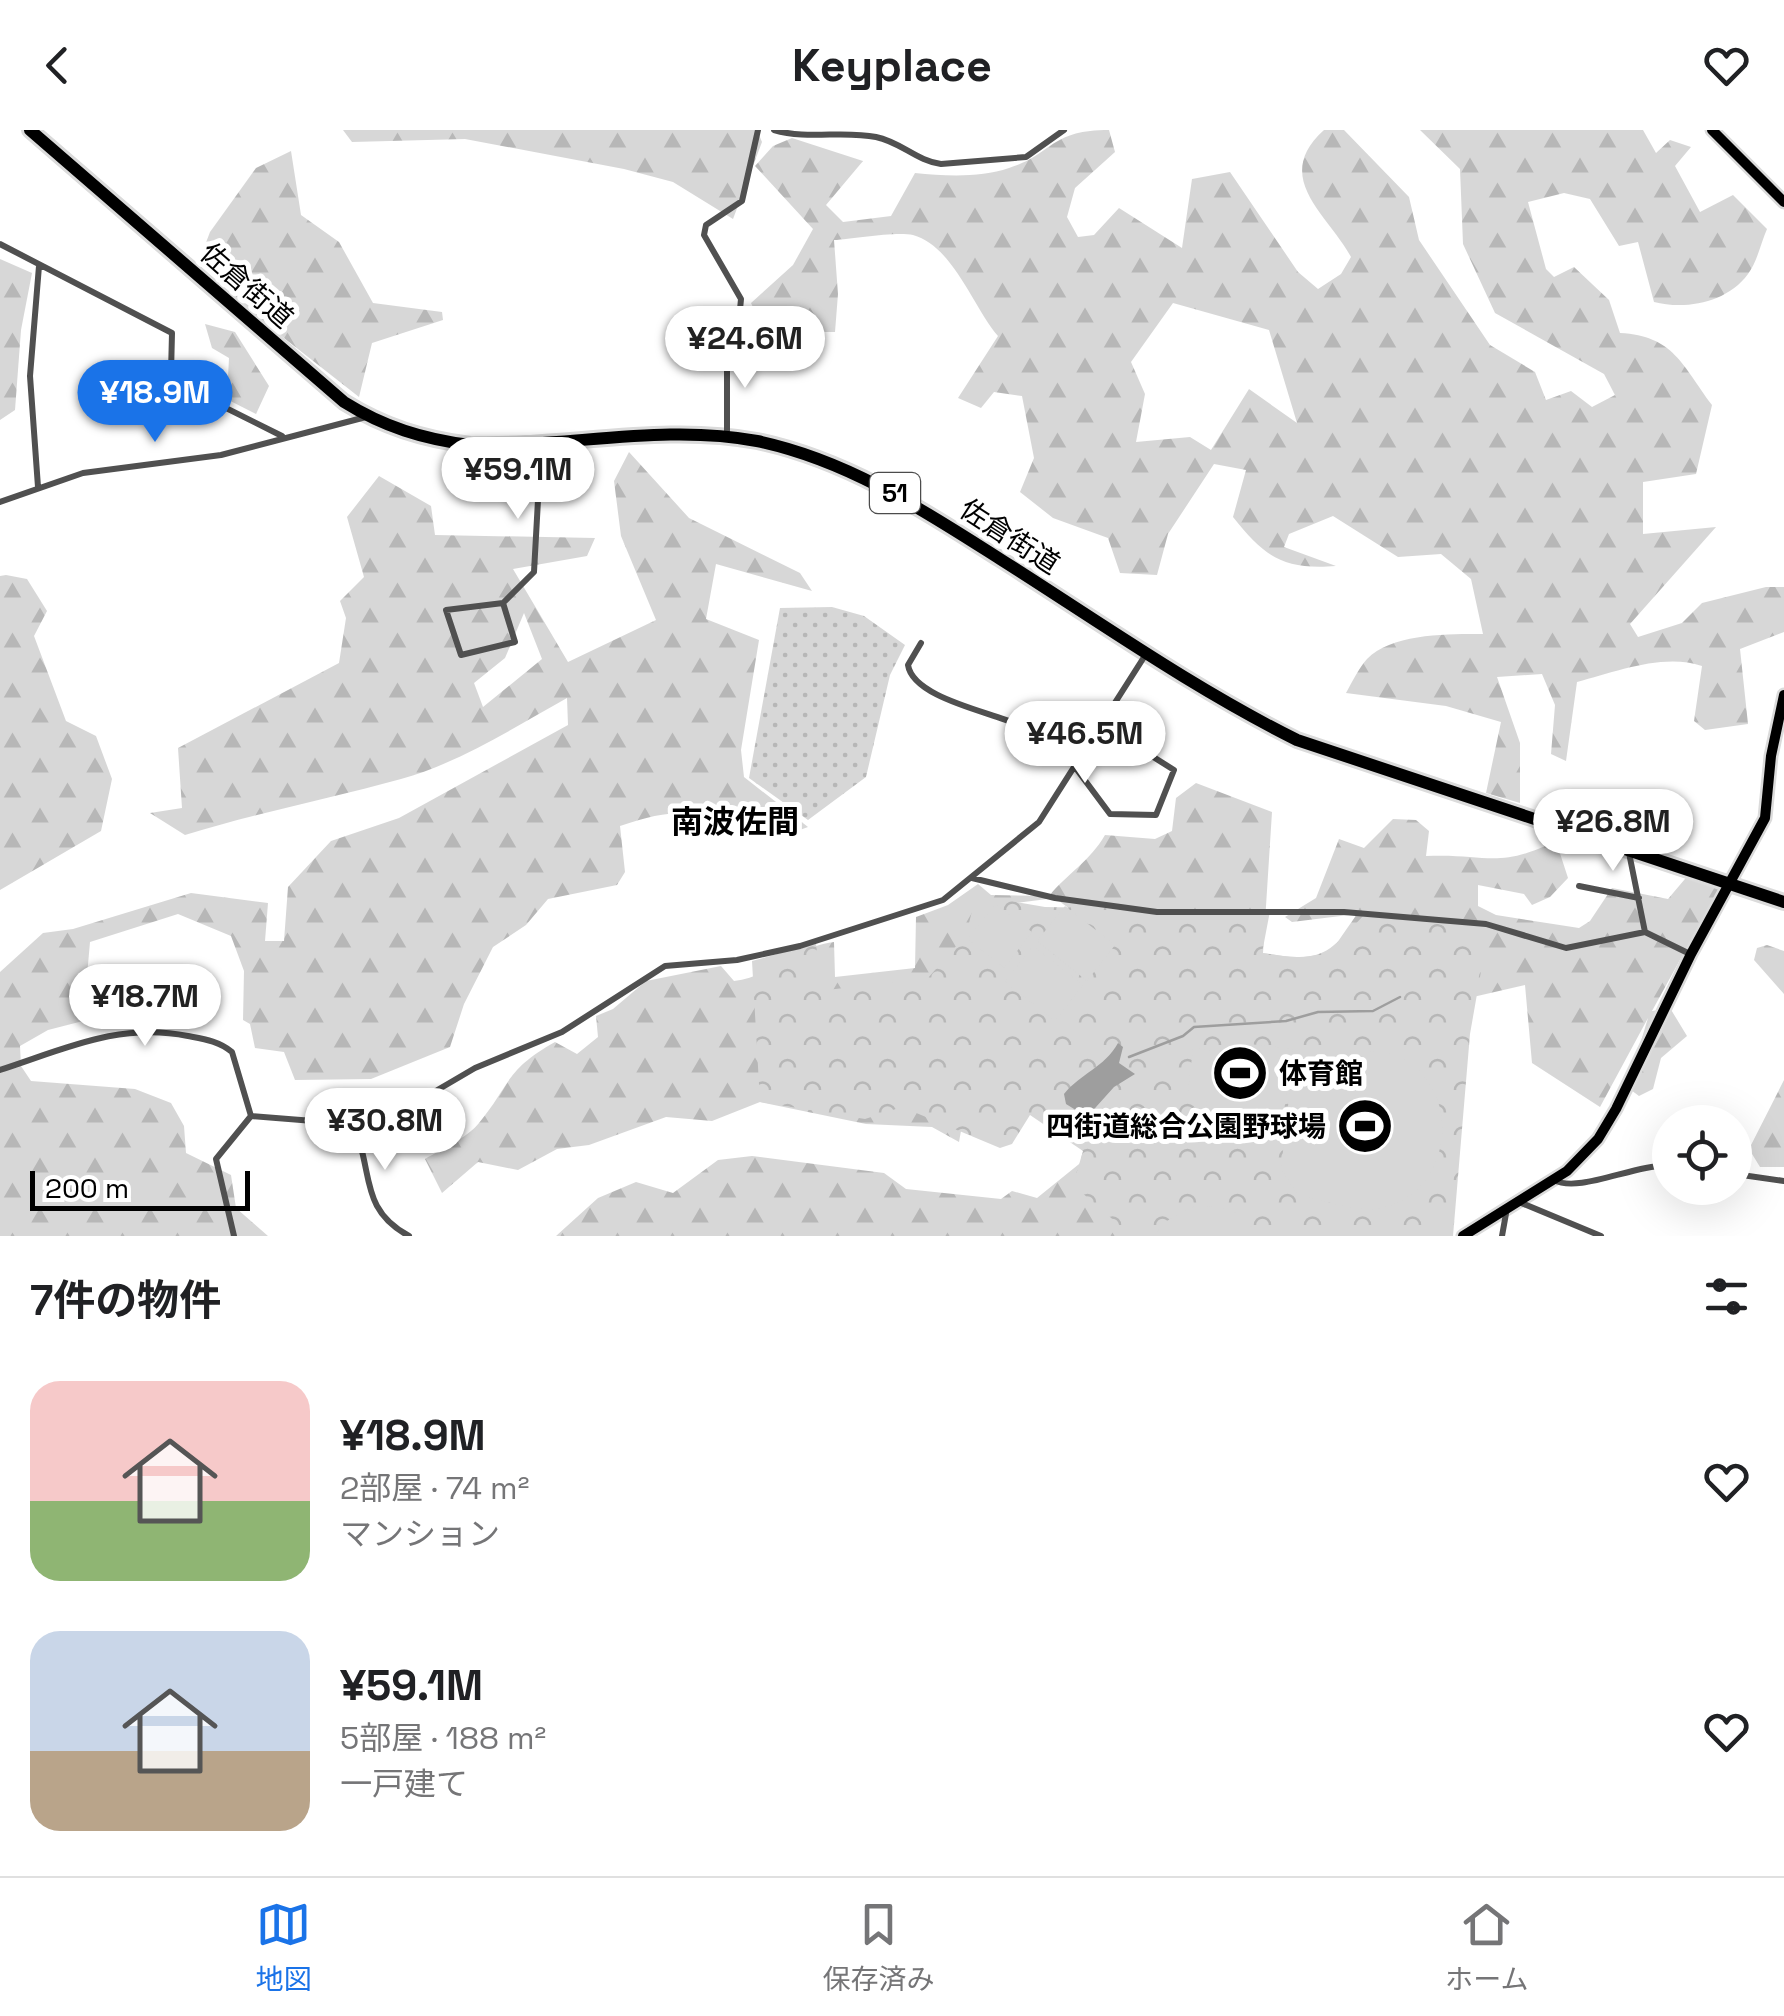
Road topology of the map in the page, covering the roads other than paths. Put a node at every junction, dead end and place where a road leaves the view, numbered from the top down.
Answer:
1 (30, 130) edge
2 (758, 130) edge
3 (774, 130) edge
4 (1064, 130) edge
5 (1712, 130) edge
6 (1784, 202) edge
7 (0, 244) edge
8 (39, 266) junction
9 (367, 416) junction
10 (284, 437) junction
11 (727, 438) junction
12 (541, 444) junction
13 (38, 487) junction
14 (0, 502) edge
15 (503, 603) junction
16 (922, 643) dead end
17 (1147, 652) junction
18 (1784, 695) edge
19 (1100, 724) junction
20 (1077, 763) junction
21 (1628, 847) junction
22 (972, 878) junction
23 (1731, 881) junction
24 (1579, 886) dead end
25 (1639, 898) junction
26 (1784, 902) edge
27 (1645, 932) junction
28 (1691, 954) junction
29 (0, 1070) edge
30 (251, 1116) junction
31 (352, 1124) junction
32 (1652, 1167) edge
33 (1752, 1176) edge
34 (1554, 1180) junction
35 (1784, 1181) edge
36 (1512, 1203) junction
37 (234, 1236) edge
38 (409, 1236) edge
39 (1463, 1236) edge
40 (1502, 1236) edge
41 (1601, 1236) edge

1 - 9 highway, 佐倉街道 / 51
2 - 11 street
3 - 4 street
5 - 6 main road
7 - 8 street
8 - 10 street
8 - 13 street
9 - 10 street
9 - 12 highway, 佐倉街道 / 51
10 - 13 street
11 - 12 highway, 佐倉街道 / 51
11 - 17 highway, 佐倉街道 / 51
12 - 15 street
13 - 14 street
15 - 15 street
16 - 20 street
17 - 19 street
17 - 21 highway, 佐倉街道 / 51
18 - 23 main road
19 - 20 street
19 - 20 street
20 - 22 street
21 - 23 highway, 佐倉街道 / 51
21 - 25 street
22 - 27 street
22 - 31 street
23 - 26 highway, 佐倉街道 / 51
23 - 28 main road
24 - 25 street
25 - 27 street
27 - 28 street
28 - 34 main road
29 - 30 street
30 - 31 street
30 - 37 street
31 - 38 street
32 - 34 street
33 - 35 street
34 - 36 main road
36 - 39 main road
36 - 40 street
36 - 41 street

